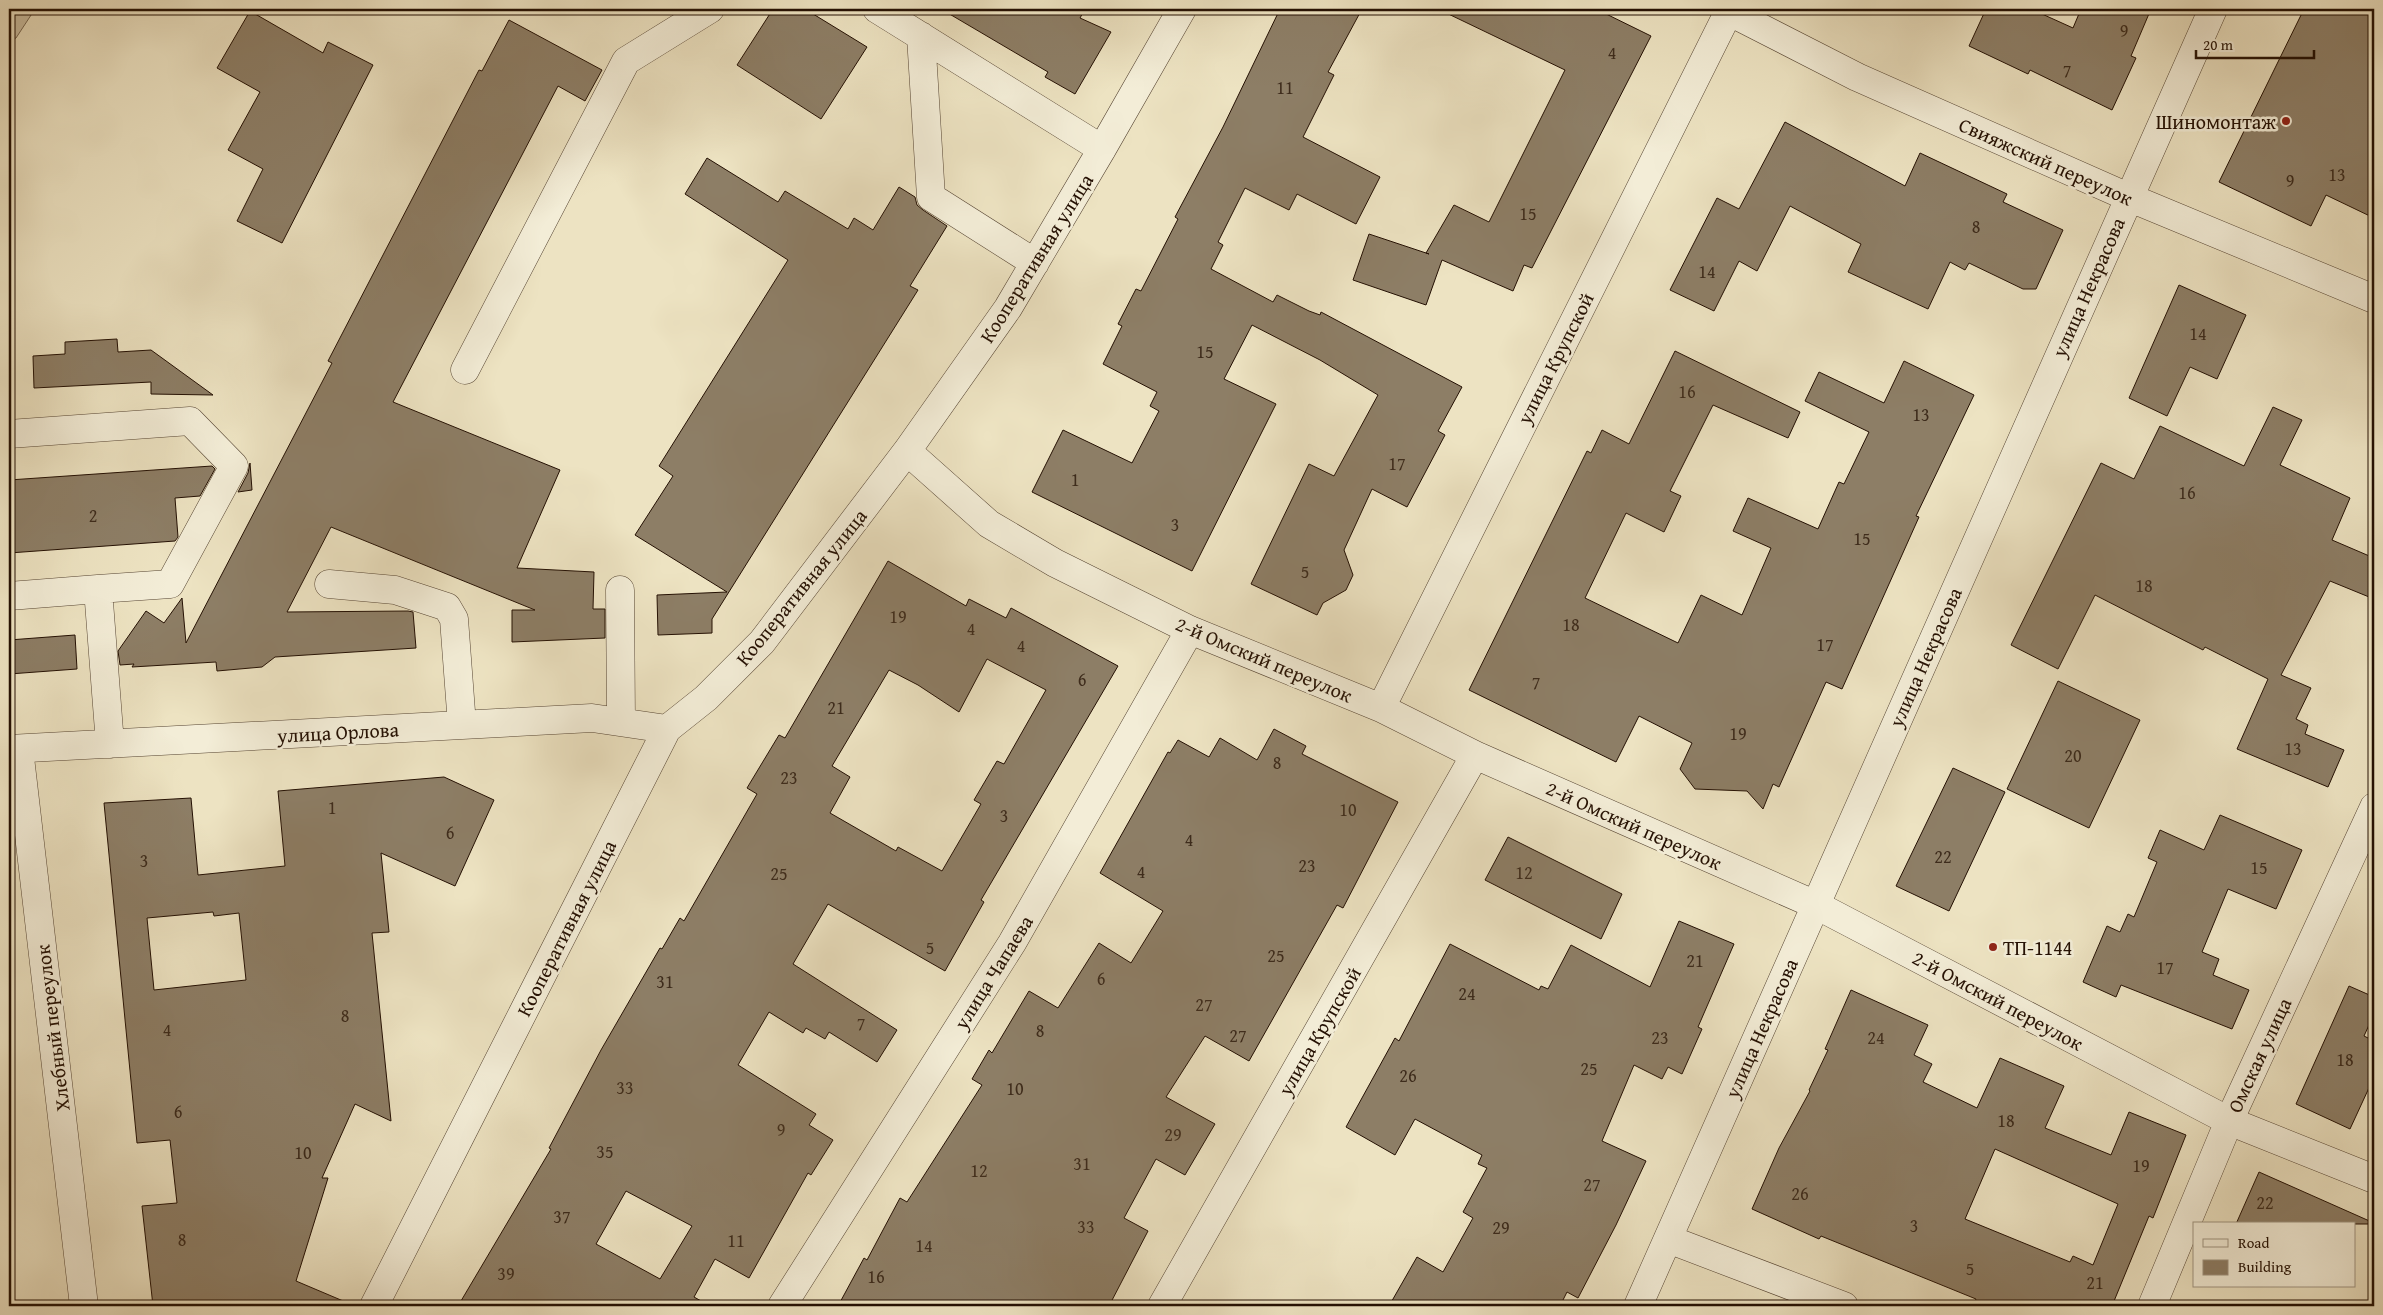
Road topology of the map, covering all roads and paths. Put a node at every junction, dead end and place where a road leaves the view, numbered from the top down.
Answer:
1 (710, 9) edge
2 (877, 9) edge
3 (1182, 9) edge
4 (2213, 9) edge
5 (1727, 10) edge
6 (921, 36) junction
7 (1102, 149) junction
8 (2128, 197) junction
9 (1035, 263) junction
10 (2374, 299) edge
11 (464, 370) dead end
12 (9, 434) edge
13 (907, 451) junction
14 (329, 584) dead end
15 (98, 589) junction
16 (620, 590) dead end
17 (9, 596) edge
18 (1190, 630) junction
19 (1381, 708) junction
20 (620, 722) junction
21 (462, 725) junction
22 (667, 729) junction
23 (110, 744) junction
24 (14, 749) edge
25 (1475, 755) junction
26 (2374, 807) edge
27 (1816, 905) junction
28 (2229, 1121) junction
29 (2374, 1179) edge
30 (1668, 1239) junction
31 (84, 1306) edge
32 (374, 1306) edge
33 (782, 1306) edge
34 (1162, 1306) edge
35 (1638, 1306) edge
36 (1844, 1306) edge
37 (2152, 1306) edge

1 - 11 street
2 - 6 street
3 - 7 street, Кооперативная улица
4 - 8 street, улица Некрасова
5 - 8 street, Свияжский переулок
5 - 19 street, улица Крупской
6 - 7 street
6 - 9 street
7 - 9 street, Кооперативная улица
8 - 10 street, Свияжский переулок
8 - 27 street, улица Некрасова
9 - 13 street, Кооперативная улица
12 - 15 street
13 - 18 street, 2-й Омский переулок
13 - 22 street, Кооперативная улица
14 - 21 street
15 - 17 street
15 - 23 street
16 - 20 street
18 - 19 street, 2-й Омский переулок
18 - 33 street, улица Чапаева
19 - 25 street, 2-й Омский переулок
20 - 21 street, улица Орлова
20 - 22 street, улица Орлова
21 - 23 street, улица Орлова
22 - 32 street, Кооперативная улица
23 - 24 street, улица Орлова
24 - 31 street, Хлебный переулок
25 - 27 street, 2-й Омский переулок
25 - 34 street, улица Крупской
26 - 28 street, Омская улица
27 - 28 street, 2-й Омский переулок
27 - 30 street, улица Некрасова
28 - 29 street, 2-й Омский переулок
28 - 37 street, Омская улица
30 - 35 street, улица Некрасова
30 - 36 street

